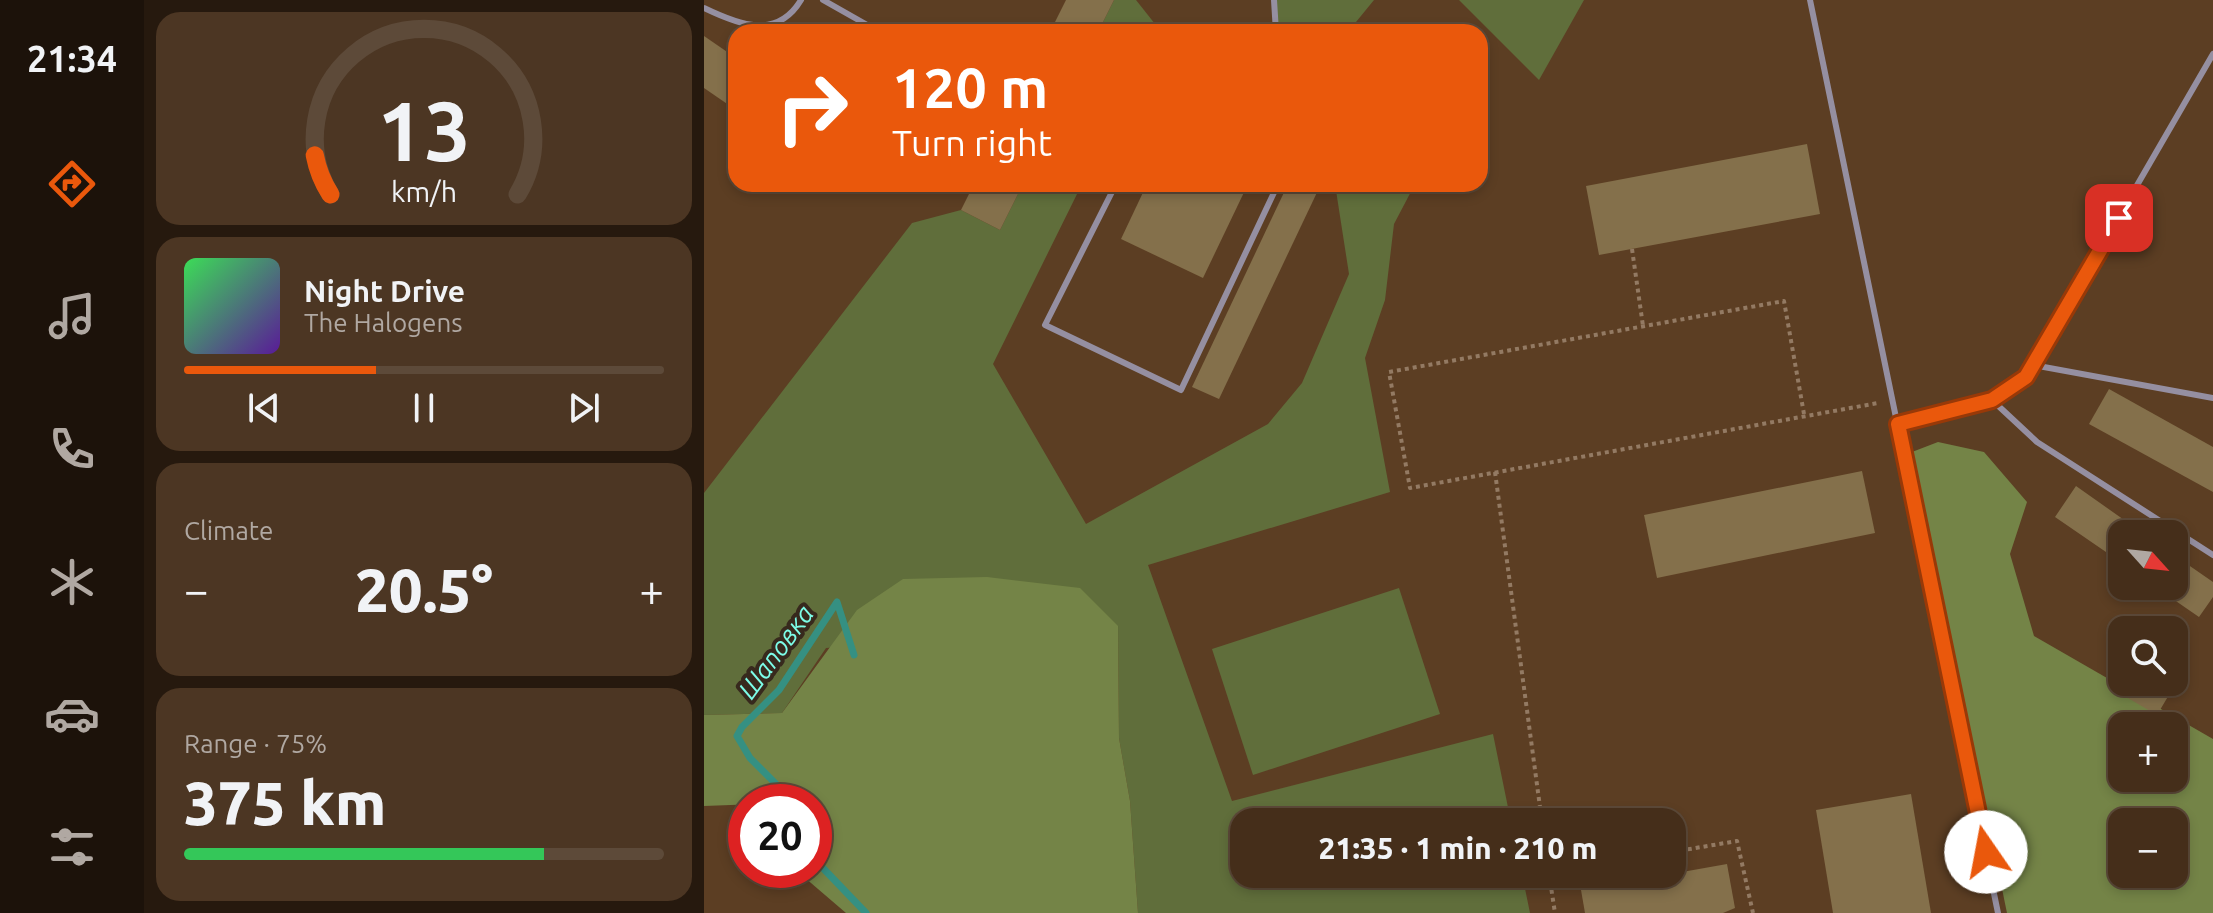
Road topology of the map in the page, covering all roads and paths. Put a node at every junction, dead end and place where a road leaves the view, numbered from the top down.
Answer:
1 (801, 0) edge
2 (823, 0) edge
3 (1274, 0) edge
4 (1810, 0) edge
5 (704, 8) edge
6 (737, 24) edge
7 (775, 24) edge
8 (865, 24) edge
9 (1276, 24) edge
10 (2213, 54) edge
11 (1112, 192) edge
12 (1274, 192) edge
13 (1632, 249) dead end
14 (1643, 327) junction
15 (2033, 365) junction
16 (2213, 398) edge
17 (1992, 400) junction
18 (1893, 401) junction
19 (1804, 414) junction
20 (1898, 424) junction
21 (1495, 472) junction
22 (2213, 555) edge
23 (1540, 808) edge
24 (1686, 850) edge
25 (1551, 888) edge
26 (1555, 913) edge
27 (1753, 913) edge
28 (1998, 913) edge

1 - 7 lane
2 - 8 lane
3 - 9 lane
4 - 18 lane
5 - 6 lane
10 - 15 lane
11 - 12 lane
13 - 14 path
14 - 19 path
14 - 21 path
15 - 16 lane
15 - 17 lane
17 - 20 lane
17 - 22 lane
18 - 19 path
18 - 20 lane
19 - 21 path
20 - 28 lane
21 - 23 path
24 - 27 path
25 - 26 path

